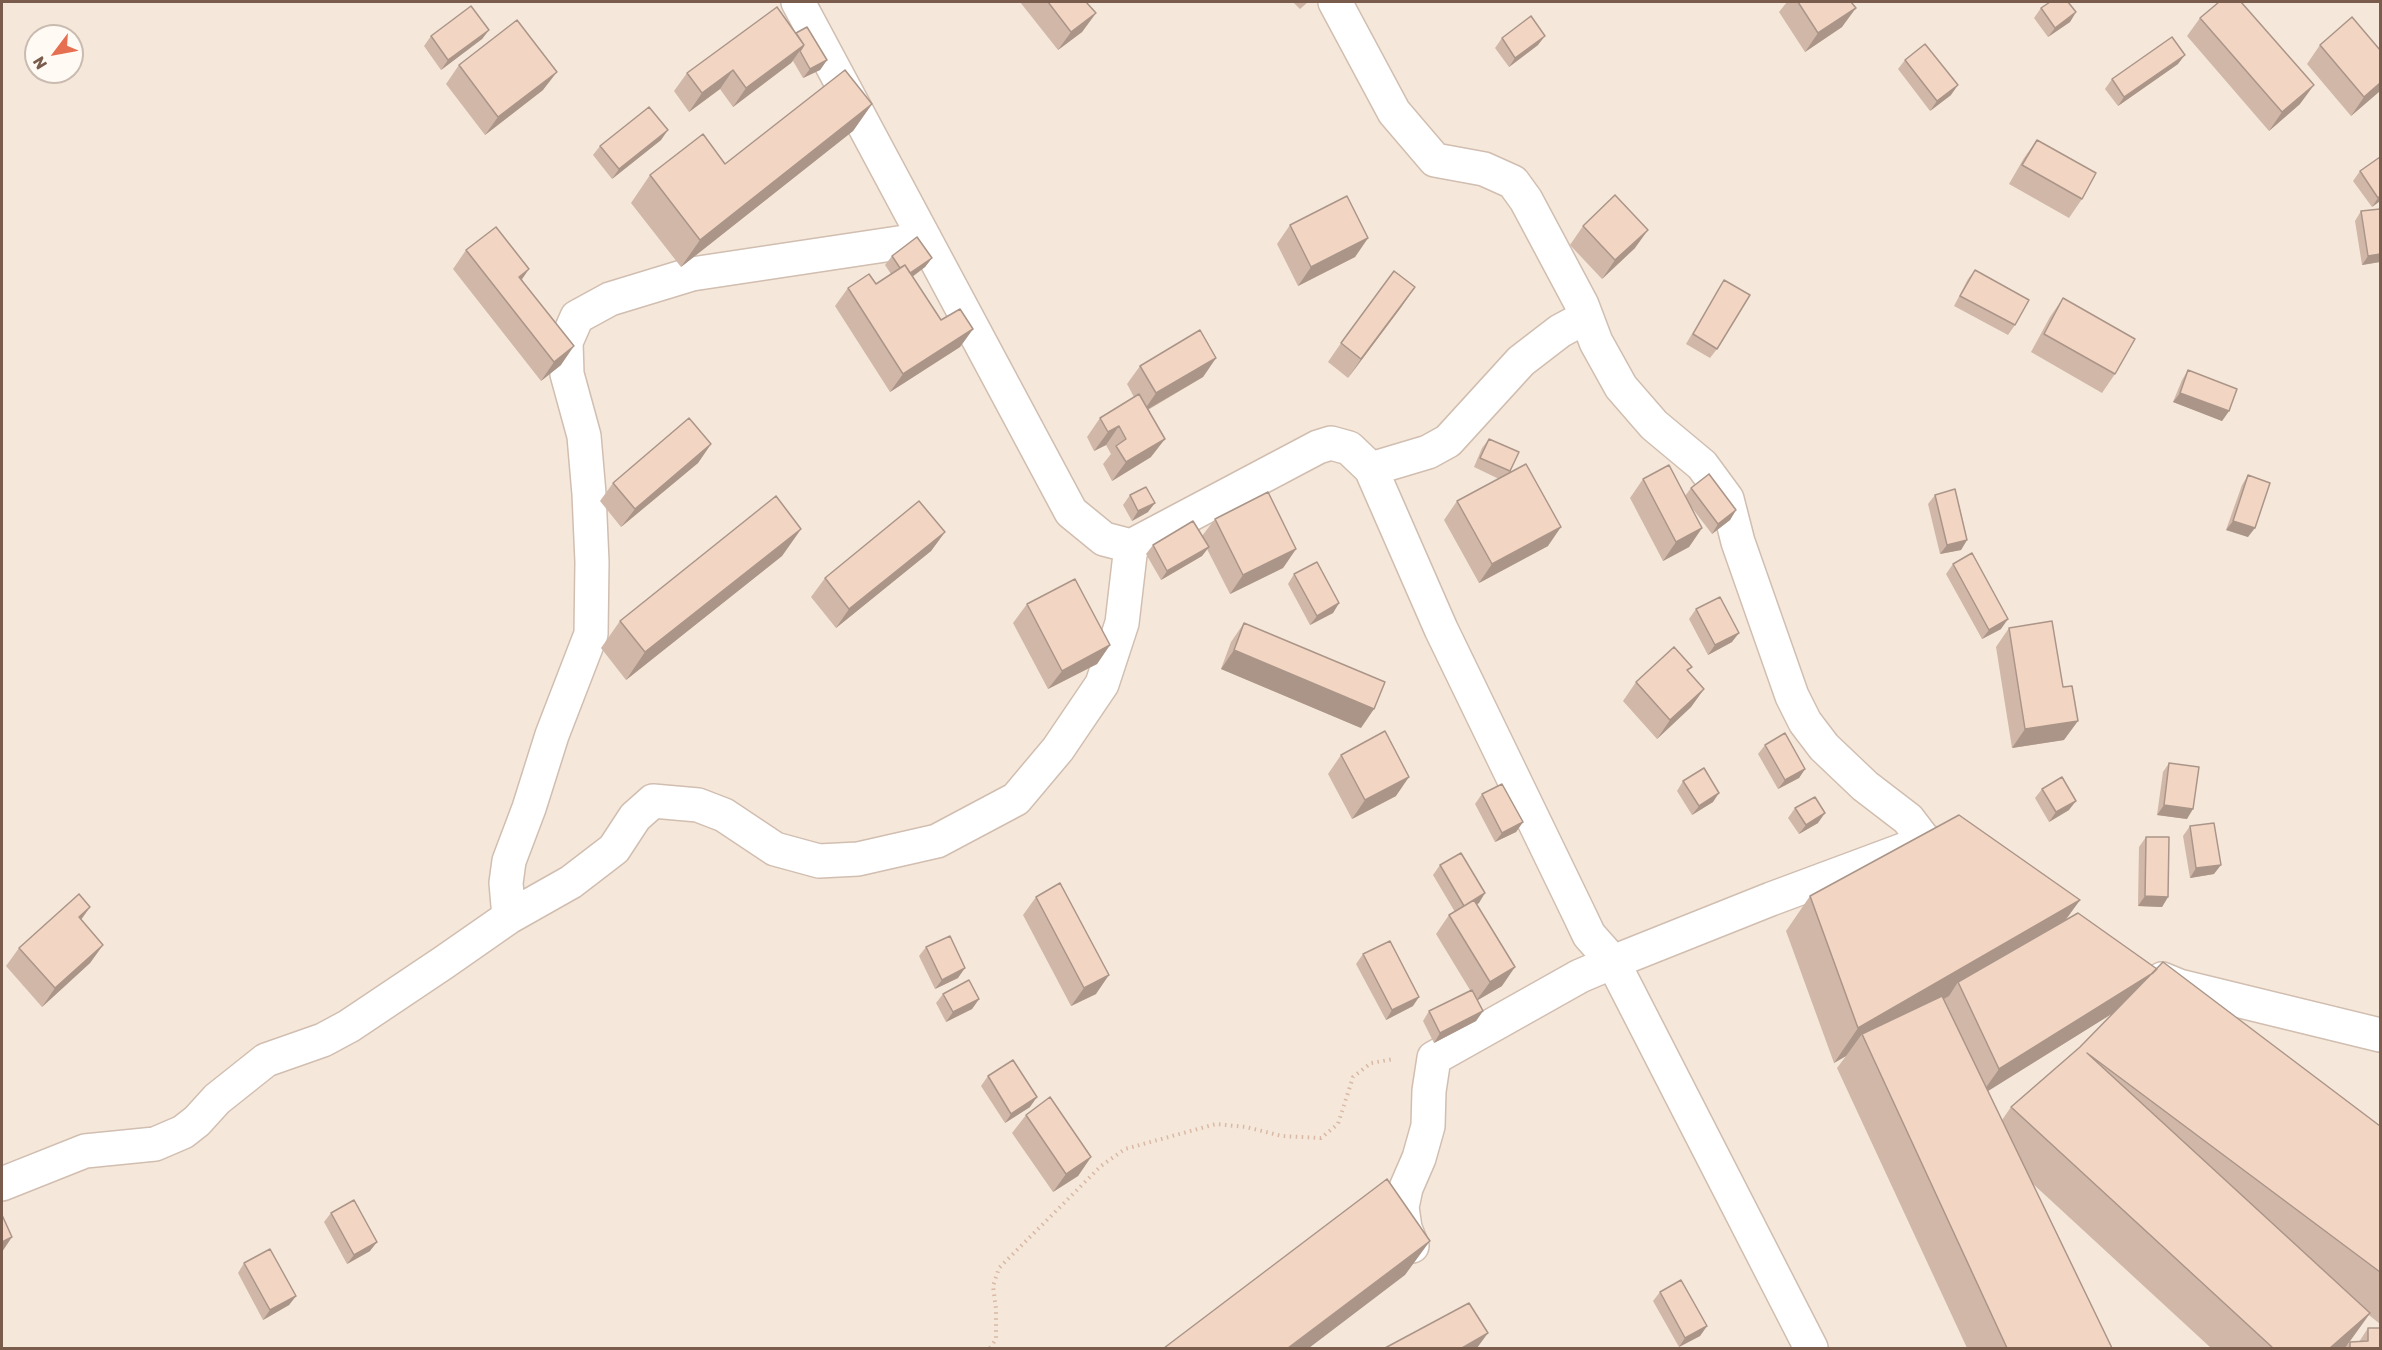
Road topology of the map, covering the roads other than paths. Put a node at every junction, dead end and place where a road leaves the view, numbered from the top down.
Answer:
1 (798, 2) edge
2 (1335, 2) edge
3 (925, 239) junction
4 (1586, 317) junction
5 (1371, 469) junction
6 (1131, 546) junction
7 (508, 917) junction
8 (1613, 962) junction
9 (2137, 968) edge
10 (2380, 1035) edge
11 (2, 1184) edge
12 (1416, 1256) edge
13 (1811, 1348) edge

1 - 3 street
2 - 4 street
3 - 6 street
3 - 7 street
4 - 5 street
4 - 8 street
5 - 6 street
5 - 8 street
6 - 7 street
7 - 11 street
8 - 12 street
8 - 13 street
9 - 10 street

